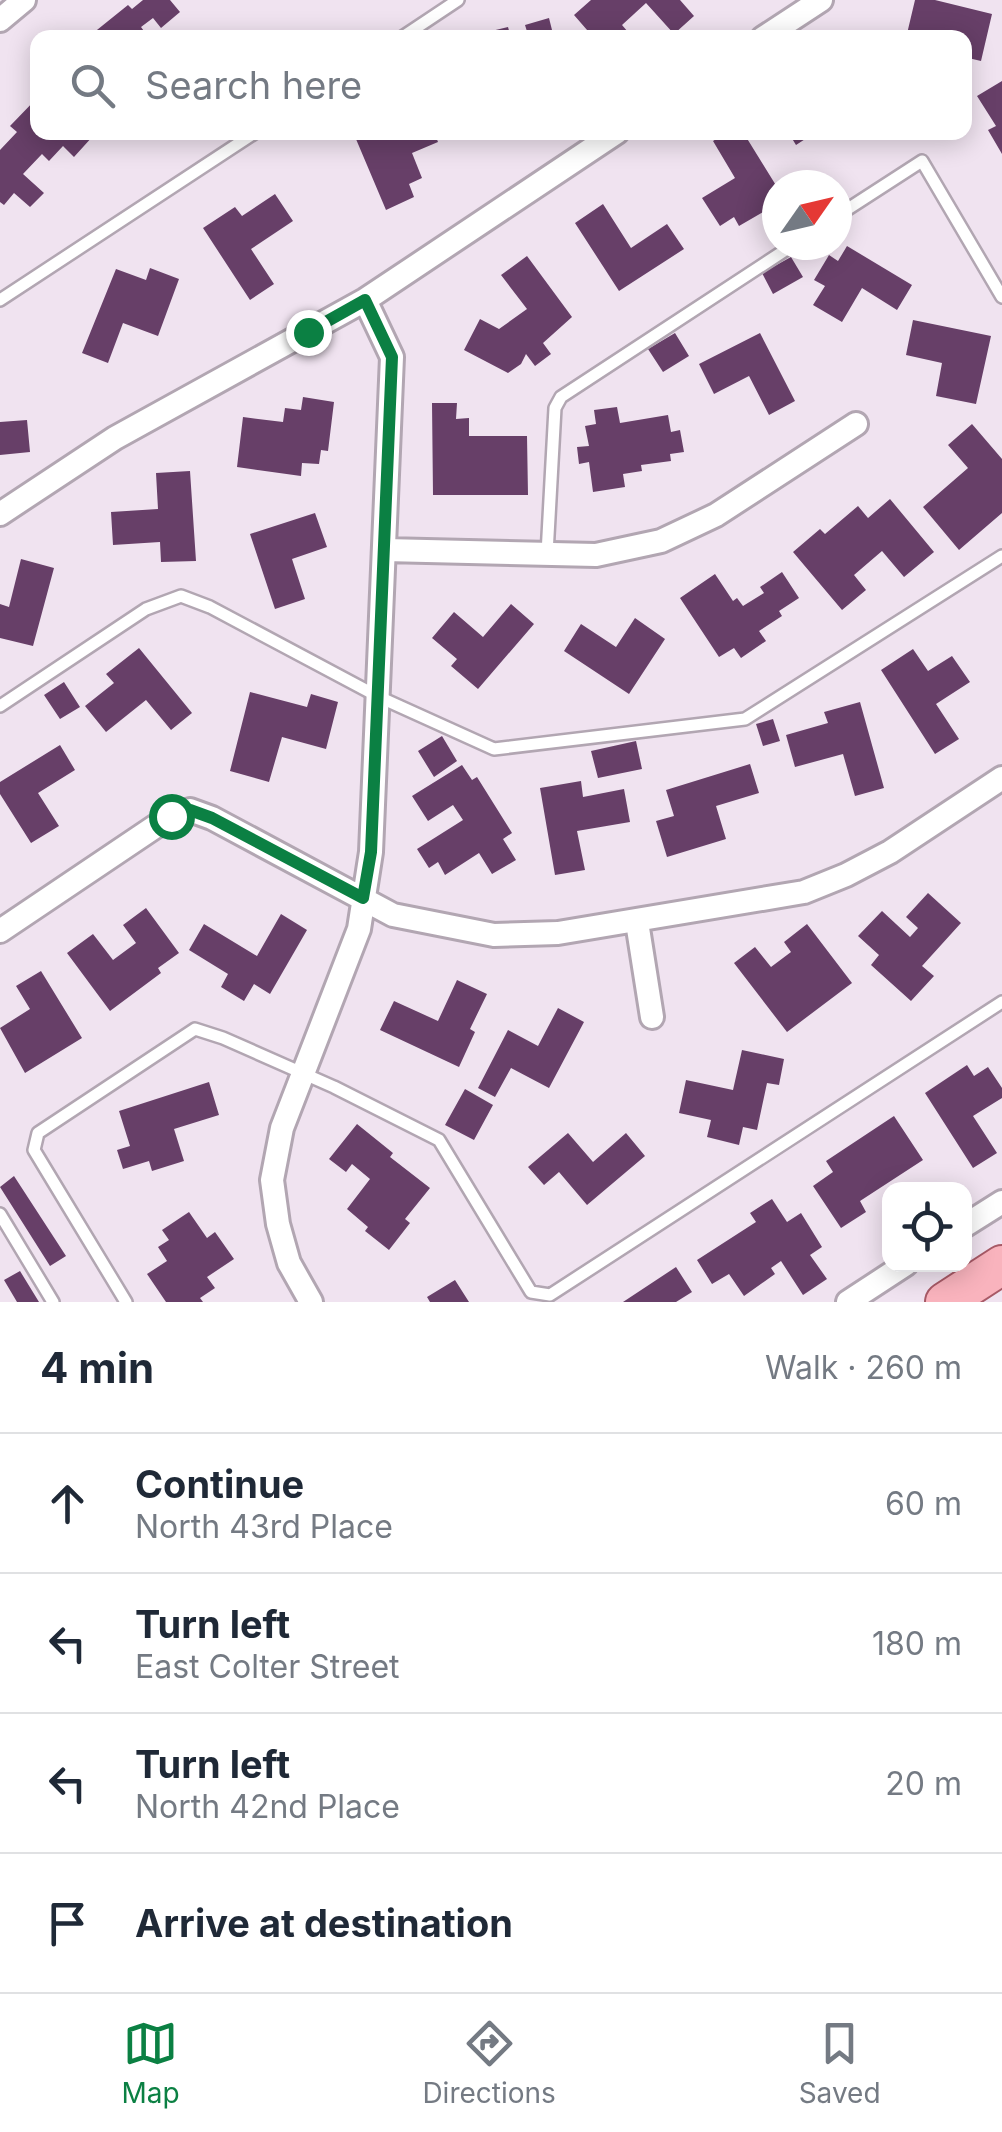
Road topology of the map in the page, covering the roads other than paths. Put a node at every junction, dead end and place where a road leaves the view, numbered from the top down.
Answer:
1 (24, 0) edge
2 (458, 0) edge
3 (821, 0) edge
4 (0, 20) edge
5 (413, 30) edge
6 (774, 30) edge
7 (244, 140) edge
8 (605, 140) edge
9 (852, 206) edge
10 (771, 260) edge
11 (1002, 297) edge
12 (0, 300) edge
13 (365, 300) junction
14 (856, 424) dead end
15 (0, 514) edge
16 (384, 550) junction
17 (547, 555) junction
18 (1002, 556) edge
19 (379, 697) junction
20 (0, 706) edge
21 (1002, 778) edge
22 (363, 898) junction
23 (636, 922) junction
24 (0, 931) edge
25 (1002, 1002) edge
26 (652, 1017) dead end
27 (302, 1074) junction
28 (1002, 1202) edge
29 (0, 1214) edge
30 (972, 1221) edge
31 (1002, 1265) edge
32 (894, 1272) edge
33 (53, 1302) edge
34 (126, 1302) edge
35 (310, 1302) edge
36 (848, 1302) edge
37 (945, 1302) edge

1 - 4 street
2 - 5 lane
3 - 6 street
7 - 12 lane
8 - 13 street
9 - 11 lane
10 - 17 lane
13 - 15 street
13 - 16 street
14 - 17 street
16 - 17 street
16 - 19 street
18 - 19 lane
19 - 20 lane
19 - 22 street
21 - 23 street
22 - 23 street
22 - 24 street
22 - 27 street
23 - 26 street
25 - 27 lane
27 - 34 lane
27 - 35 street
28 - 30 street
29 - 33 lane
31 - 37 main road
32 - 36 street

